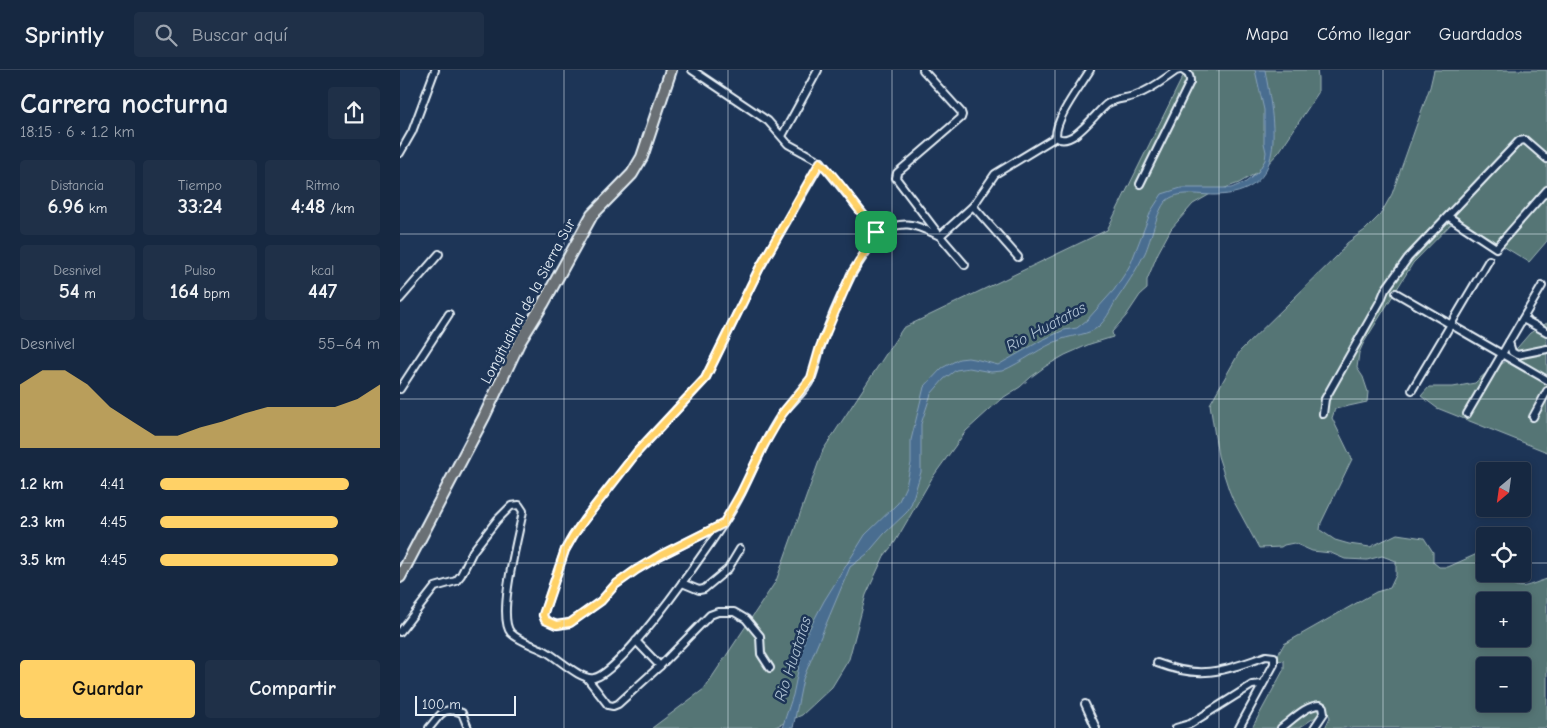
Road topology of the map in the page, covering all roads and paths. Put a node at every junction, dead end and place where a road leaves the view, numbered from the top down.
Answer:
1 (435, 70) edge
2 (671, 70) edge
3 (692, 70) edge
4 (818, 70) edge
5 (923, 70) edge
6 (1090, 70) edge
7 (1181, 70) edge
8 (782, 136) junction
9 (1056, 137) junction
10 (400, 153) edge
11 (1547, 159) edge
12 (820, 162) junction
13 (1140, 184) dead end
14 (1547, 190) edge
15 (974, 206) junction
16 (1448, 217) junction
17 (876, 232) junction
18 (940, 236) junction
19 (439, 254) dead end
20 (1018, 256) dead end
21 (1489, 260) dead end
22 (965, 265) dead end
23 (1542, 286) dead end
24 (1396, 293) dead end
25 (400, 299) edge
26 (449, 314) dead end
27 (1523, 319) junction
28 (1451, 324) junction
29 (1547, 332) edge
30 (1509, 342) junction
31 (1547, 349) edge
32 (1502, 354) junction
33 (1547, 380) edge
34 (400, 389) edge
35 (1412, 390) dead end
36 (1547, 391) edge
37 (1323, 414) dead end
38 (1467, 414) dead end
39 (1534, 417) dead end
40 (723, 524) junction
41 (740, 549) dead end
42 (400, 577) edge
43 (682, 583) junction
44 (400, 632) edge
45 (636, 641) junction
46 (1157, 662) dead end
47 (660, 666) junction
48 (770, 668) dead end
49 (587, 678) junction
50 (1262, 684) junction
51 (1084, 704) dead end
52 (429, 728) edge
53 (468, 728) edge
54 (1096, 728) edge
55 (1176, 728) edge
56 (1239, 728) edge
57 (1281, 728) edge
58 (1314, 728) edge

1 - 10 street
2 - 42 main road, Longitudinal de la Sierra Sur
3 - 8 street
4 - 8 street
5 - 18 street
6 - 9 street
7 - 9 street
7 - 13 street
8 - 12 street
9 - 15 street
11 - 16 street
12 - 17 street
12 - 40 street
14 - 16 street
15 - 18 street
15 - 20 street
16 - 37 street
17 - 18 street
17 - 40 street
18 - 22 street
19 - 25 street
21 - 28 street
23 - 27 street
24 - 28 street
26 - 34 street
27 - 29 street
27 - 30 street
28 - 32 street
28 - 35 street
30 - 31 street
30 - 32 street
32 - 33 street
32 - 38 street
36 - 39 street
40 - 43 street
41 - 43 street
43 - 45 street
44 - 49 street
45 - 47 street
45 - 49 street
46 - 50 street
47 - 48 street
47 - 49 street
50 - 55 street
50 - 56 street
51 - 54 street
52 - 53 street
57 - 58 street

